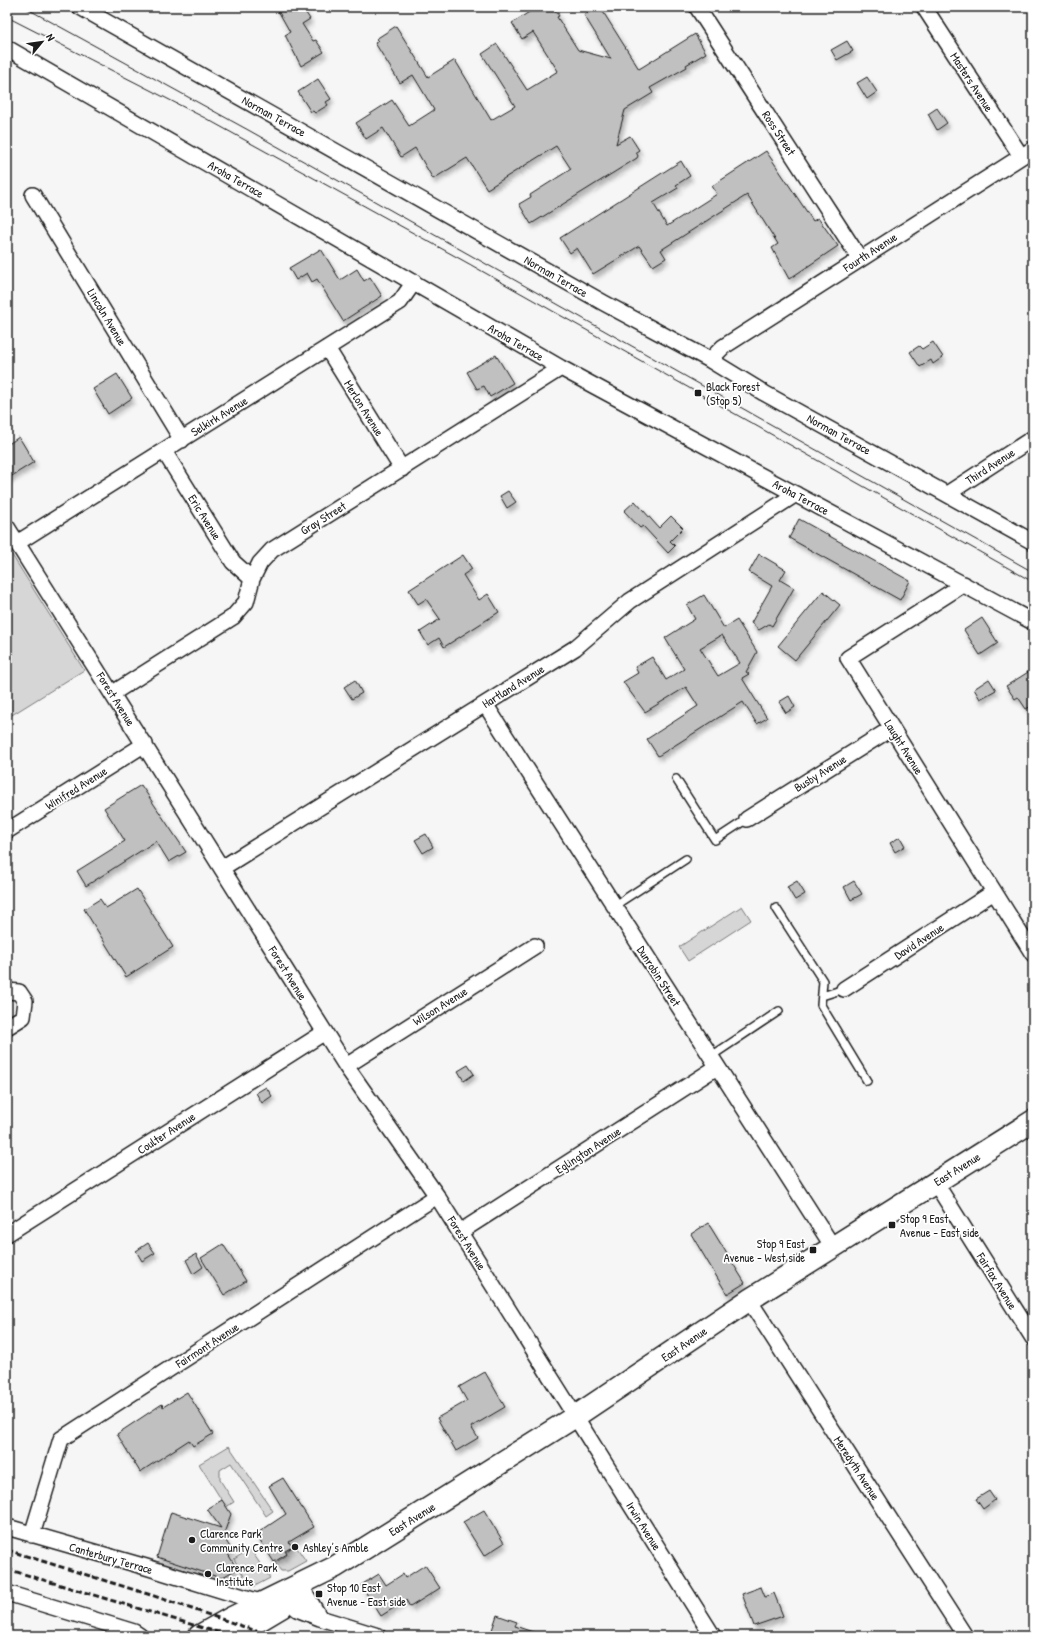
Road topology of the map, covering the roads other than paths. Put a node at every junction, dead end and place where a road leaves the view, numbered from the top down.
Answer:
1 (80, 7) edge
2 (697, 7) edge
3 (924, 7) edge
4 (7, 48) edge
5 (1027, 153) edge
6 (33, 195) dead end
7 (860, 259) junction
8 (414, 282) junction
9 (327, 348) junction
10 (710, 360) junction
11 (561, 368) junction
12 (1033, 438) edge
13 (182, 440) junction
14 (164, 451) junction
15 (402, 468) junction
16 (796, 494) junction
17 (947, 494) junction
18 (7, 527) edge
19 (1033, 542) edge
20 (17, 543) junction
21 (252, 580) junction
22 (964, 584) junction
23 (1033, 622) edge
24 (112, 693) junction
25 (485, 704) junction
26 (892, 728) junction
27 (145, 744) junction
28 (676, 779) dead end
29 (747, 819) joint
30 (7, 831) edge
31 (686, 859) dead end
32 (222, 868) junction
33 (994, 892) junction
34 (614, 906) junction
35 (776, 908) dead end
36 (534, 946) dead end
37 (1033, 954) edge
38 (844, 989) joint
39 (7, 991) edge
40 (822, 996) junction
41 (779, 1010) dead end
42 (7, 1027) edge
43 (325, 1032) junction
44 (714, 1062) junction
45 (346, 1066) junction
46 (867, 1081) dead end
47 (1033, 1121) edge
48 (935, 1182) junction
49 (437, 1196) junction
50 (460, 1232) junction
51 (7, 1234) edge
52 (832, 1248) junction
53 (749, 1300) junction
54 (1033, 1338) edge
55 (576, 1416) junction
56 (7, 1527) edge
57 (32, 1535) junction
58 (336, 1567) junction
59 (215, 1590) junction
60 (7, 1593) edge
61 (299, 1597) junction
62 (263, 1603) junction
63 (232, 1627) edge
64 (140, 1636) edge
65 (199, 1636) edge
66 (378, 1636) edge
67 (712, 1636) edge
68 (965, 1636) edge

1 - 10 street, Norman Terrace
2 - 7 street, Ross Street
3 - 5 street, Masters Avenue
4 - 8 street, Aroha Terrace
5 - 7 street, Fourth Avenue
6 - 13 street, Lincoln Avenue
7 - 10 street, Fourth Avenue
8 - 9 street, Selkirk Avenue
8 - 11 street, Aroha Terrace
9 - 13 street, Selkirk Avenue
9 - 15 street, Merlon Avenue
10 - 17 street, Norman Terrace
11 - 15 street, Gray Street
11 - 16 street, Aroha Terrace
12 - 17 street, Third Avenue
13 - 14 street, Selkirk Avenue
14 - 20 street, Selkirk Avenue
14 - 21 street, Eric Avenue
15 - 21 street, Gray Street
16 - 22 street, Aroha Terrace
16 - 25 street, Hartland Avenue
17 - 19 street, Norman Terrace
18 - 20 street, Forest Avenue
20 - 24 street, Forest Avenue
21 - 24 street, Gray Street
22 - 23 street, Aroha Terrace
22 - 26 street, Laught Avenue
24 - 27 street, Forest Avenue
25 - 32 street, Hartland Avenue
25 - 34 street, Dunrobin Street
26 - 29 street, Busby Avenue
26 - 33 street, Laught Avenue
27 - 30 street, Winifred Avenue
27 - 32 street, Forest Avenue
28 - 29 lane
31 - 34 lane
32 - 43 street, Forest Avenue
33 - 37 street, Laught Avenue
33 - 38 street, David Avenue
34 - 44 street, Dunrobin Street
35 - 40 lane
36 - 45 street, Wilson Avenue
38 - 40 lane
39 - 42 street
40 - 46 lane
41 - 44 lane
43 - 45 street, Forest Avenue
43 - 51 street, Coulter Avenue
44 - 50 street, Eglington Avenue
44 - 52 street, Dunrobin Street
45 - 49 street, Forest Avenue
47 - 48 street, East Avenue
48 - 52 street, East Avenue
48 - 54 street, Fairfax Avenue
49 - 50 street, Forest Avenue
49 - 57 street, Fairmont Avenue
50 - 55 street, Forest Avenue
52 - 53 street, East Avenue
53 - 55 street, East Avenue
53 - 68 street, Meredyth Avenue
55 - 58 street, East Avenue
55 - 67 street, Irwin Avenue
56 - 57 street, Canterbury Terrace
57 - 59 street, Canterbury Terrace
58 - 61 street, East Avenue
58 - 62 street, East Avenue
59 - 62 street, Canterbury Terrace
59 - 63 street, Canterbury Terrace
60 - 64 street
61 - 63 street, East Avenue
61 - 66 street
62 - 63 street, East Avenue
63 - 65 street, East Avenue

